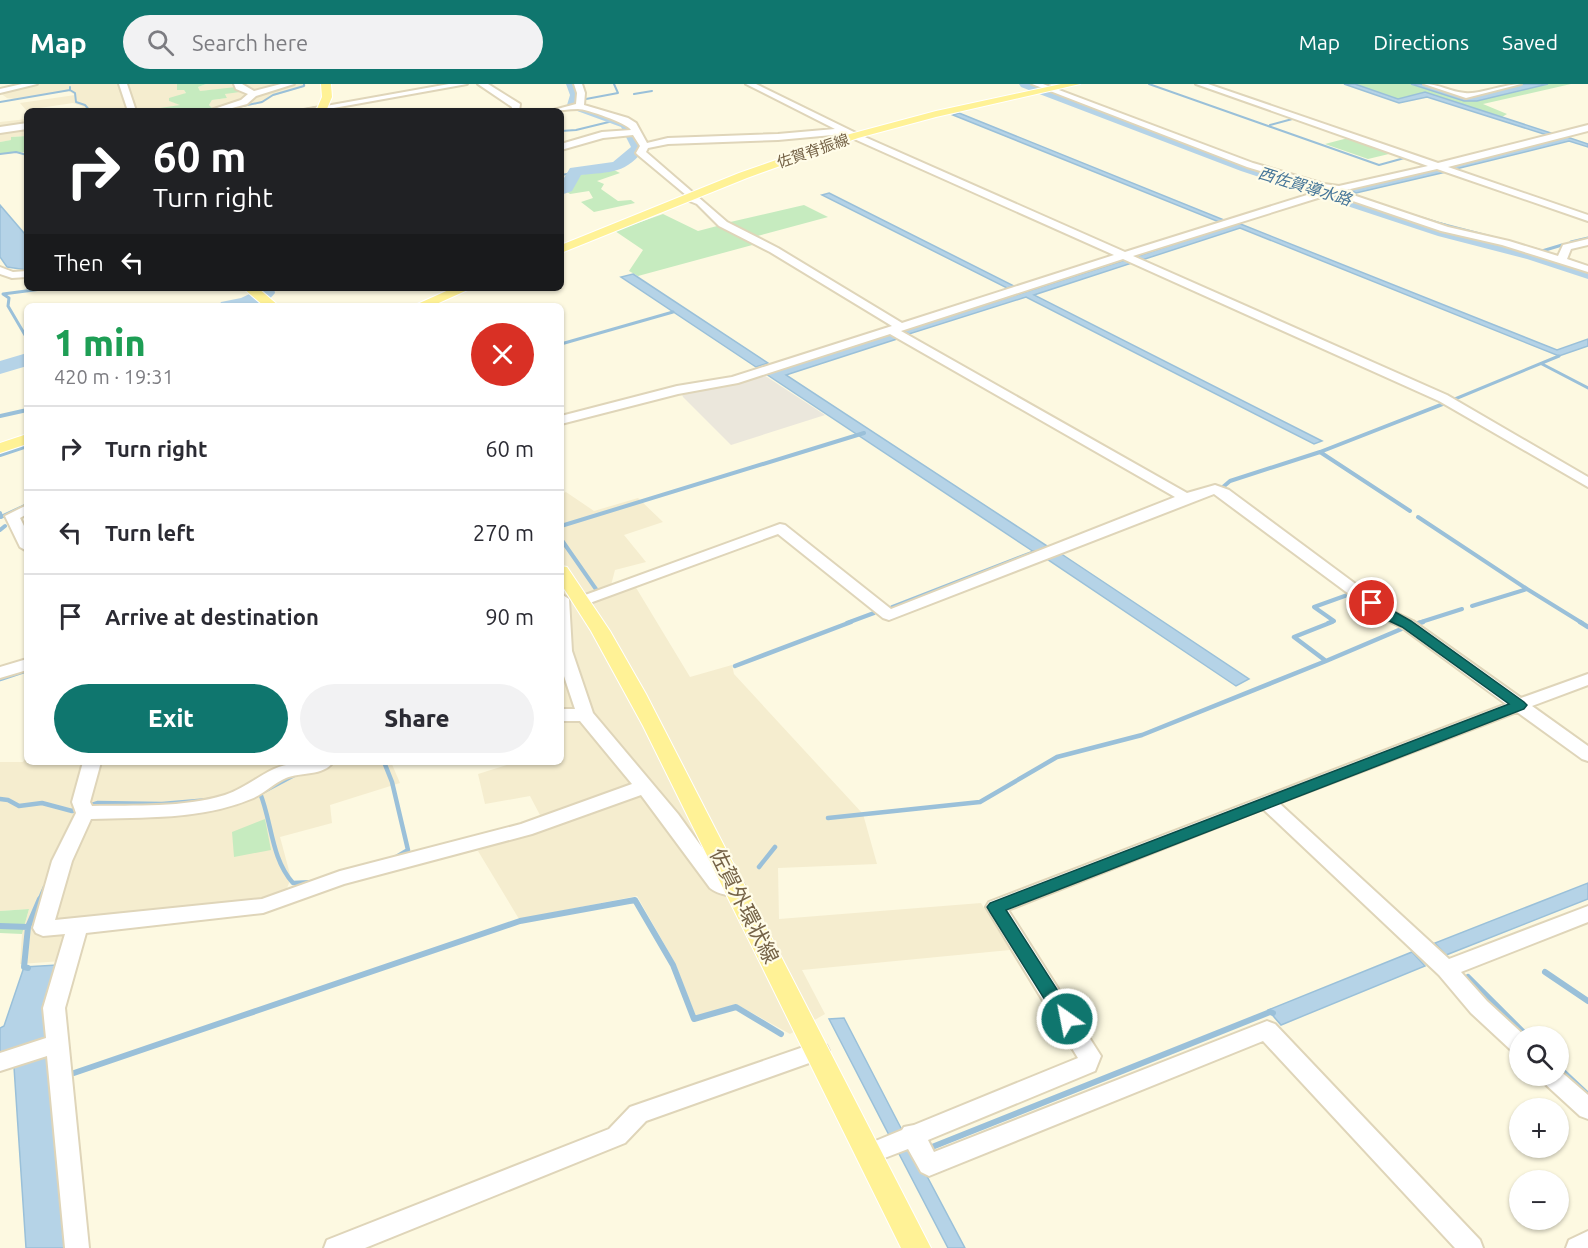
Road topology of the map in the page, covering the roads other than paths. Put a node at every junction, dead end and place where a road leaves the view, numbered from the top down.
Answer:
1 (33, 84) edge
2 (123, 84) edge
3 (238, 84) edge
4 (290, 84) edge
5 (326, 84) edge
6 (463, 84) edge
7 (482, 84) edge
8 (578, 84) edge
9 (750, 84) edge
10 (1075, 84) edge
11 (1200, 84) edge
12 (1428, 84) edge
13 (1517, 84) edge
14 (1035, 88) edge
15 (1050, 89) junction
16 (0, 91) edge
17 (254, 94) junction
18 (0, 100) edge
19 (575, 107) junction
20 (130, 108) edge
21 (224, 108) edge
22 (322, 108) edge
23 (328, 108) edge
24 (516, 108) edge
25 (564, 109) edge
26 (24, 126) edge
27 (1588, 128) edge
28 (0, 130) edge
29 (637, 132) junction
30 (850, 134) junction
31 (564, 146) edge
32 (645, 146) junction
33 (1446, 167) junction
34 (1334, 190) junction
35 (690, 197) junction
36 (1588, 218) edge
37 (1588, 242) edge
38 (564, 248) edge
39 (1130, 259) junction
40 (1562, 259) junction
41 (1588, 269) edge
42 (0, 270) edge
43 (24, 274) edge
44 (458, 291) edge
45 (428, 303) edge
46 (898, 331) junction
47 (564, 419) edge
48 (24, 440) edge
49 (0, 448) edge
50 (1588, 483) edge
51 (1186, 498) junction
52 (24, 511) edge
53 (6, 520) edge
54 (24, 543) edge
55 (564, 579) edge
56 (570, 598) edge
57 (24, 665) edge
58 (0, 673) edge
59 (1588, 679) edge
60 (1520, 705) junction
61 (564, 715) edge
62 (585, 715) junction
63 (1588, 755) edge
64 (91, 765) edge
65 (310, 767) edge
66 (644, 787) junction
67 (1266, 801) junction
68 (83, 807) junction
69 (736, 889) junction
70 (1588, 914) edge
71 (78, 926) junction
72 (1442, 966) junction
73 (1509, 1035) edge
74 (818, 1051) junction
75 (29, 1053) edge
76 (1563, 1086) edge
77 (1588, 1109) edge
78 (918, 1145) junction
79 (878, 1149) junction
80 (1588, 1243) edge
81 (77, 1248) edge
82 (336, 1248) edge
83 (916, 1248) edge
84 (1471, 1248) edge
85 (1578, 1248) edge

1 - 16 street
2 - 20 street
3 - 17 street
4 - 17 street
5 - 22 main road
6 - 23 street
7 - 24 street
8 - 19 street
9 - 30 street
10 - 15 main road, 佐賀脊振線
11 - 33 street
12 - 13 street
14 - 15 main road, 佐賀脊振線
14 - 30 main road, 佐賀脊振線
15 - 34 street
16 - 18 street
17 - 21 street
19 - 25 street
19 - 29 street
26 - 28 street
27 - 33 street
29 - 31 street
29 - 32 street
30 - 32 street
30 - 35 main road, 佐賀脊振線
30 - 39 street
32 - 35 street
33 - 34 street
33 - 36 street
34 - 39 street
34 - 40 street
35 - 38 main road, 佐賀脊振線
35 - 46 street
37 - 40 street
39 - 46 street
39 - 50 street
40 - 41 street
42 - 43 street
44 - 45 main road
46 - 47 street
46 - 51 street
48 - 49 main road
51 - 56 street
51 - 60 street
52 - 53 street
53 - 54 street
55 - 56 main road, 佐賀外環状線
56 - 62 street
56 - 69 main road, 佐賀外環状線
57 - 58 street
59 - 60 street
60 - 63 street
60 - 67 street
61 - 62 street
62 - 66 street
64 - 68 street
65 - 68 street
66 - 69 street
66 - 71 street
67 - 72 street
67 - 78 street
68 - 71 street
69 - 74 main road, 佐賀外環状線
70 - 72 street
71 - 75 street
72 - 73 street
74 - 79 main road, 佐賀外環状線
74 - 82 street
75 - 81 street
76 - 77 street
78 - 79 street
78 - 84 street
79 - 83 main road, 佐賀外環状線
80 - 85 street

